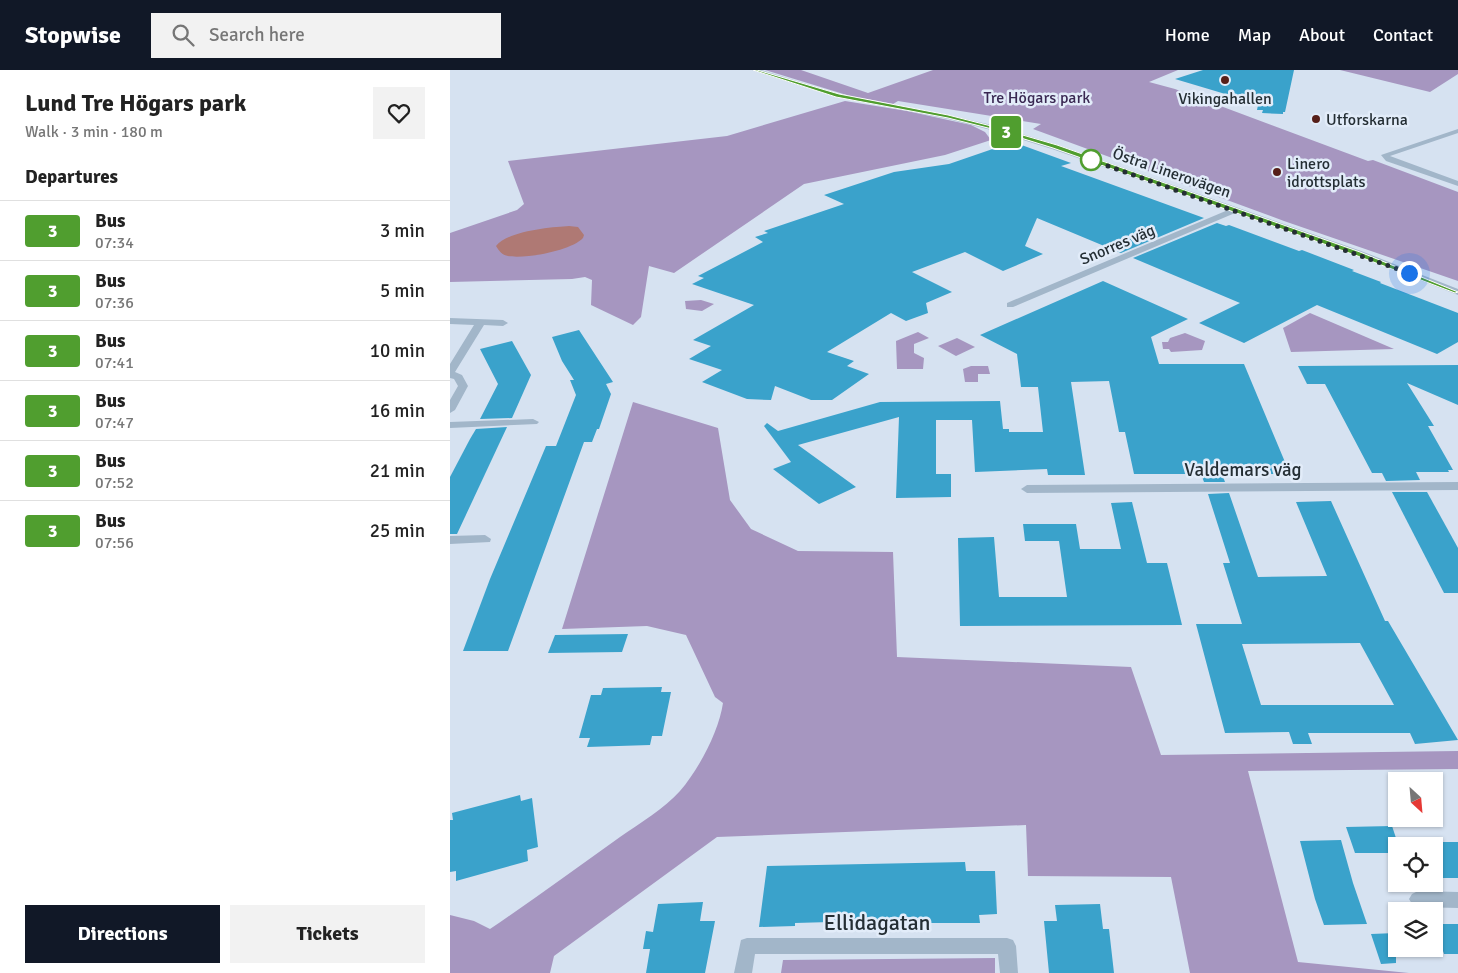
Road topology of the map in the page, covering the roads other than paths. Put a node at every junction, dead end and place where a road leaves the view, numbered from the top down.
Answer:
1 (755, 70) edge
2 (1458, 131) edge
3 (1458, 184) edge
4 (1235, 210) junction
5 (1458, 292) edge
6 (1010, 305) dead end
7 (450, 321) edge
8 (481, 322) junction
9 (503, 323) dead end
10 (450, 373) edge
11 (450, 410) edge
12 (533, 422) dead end
13 (450, 425) edge
14 (1458, 486) edge
15 (1027, 489) dead end
16 (485, 539) dead end
17 (450, 540) edge
18 (1418, 900) dead end
19 (1458, 900) edge
20 (743, 973) edge
21 (1009, 973) edge

1 - 4 street, Östra Linerovägen
2 - 3 street
4 - 5 street, Östra Linerovägen
4 - 6 street, Snorres väg
7 - 8 street
8 - 9 street
8 - 10 street
10 - 11 street
12 - 13 street
14 - 15 street, Valdemars väg
16 - 17 street
18 - 19 street
20 - 21 street, Ellidagatan

